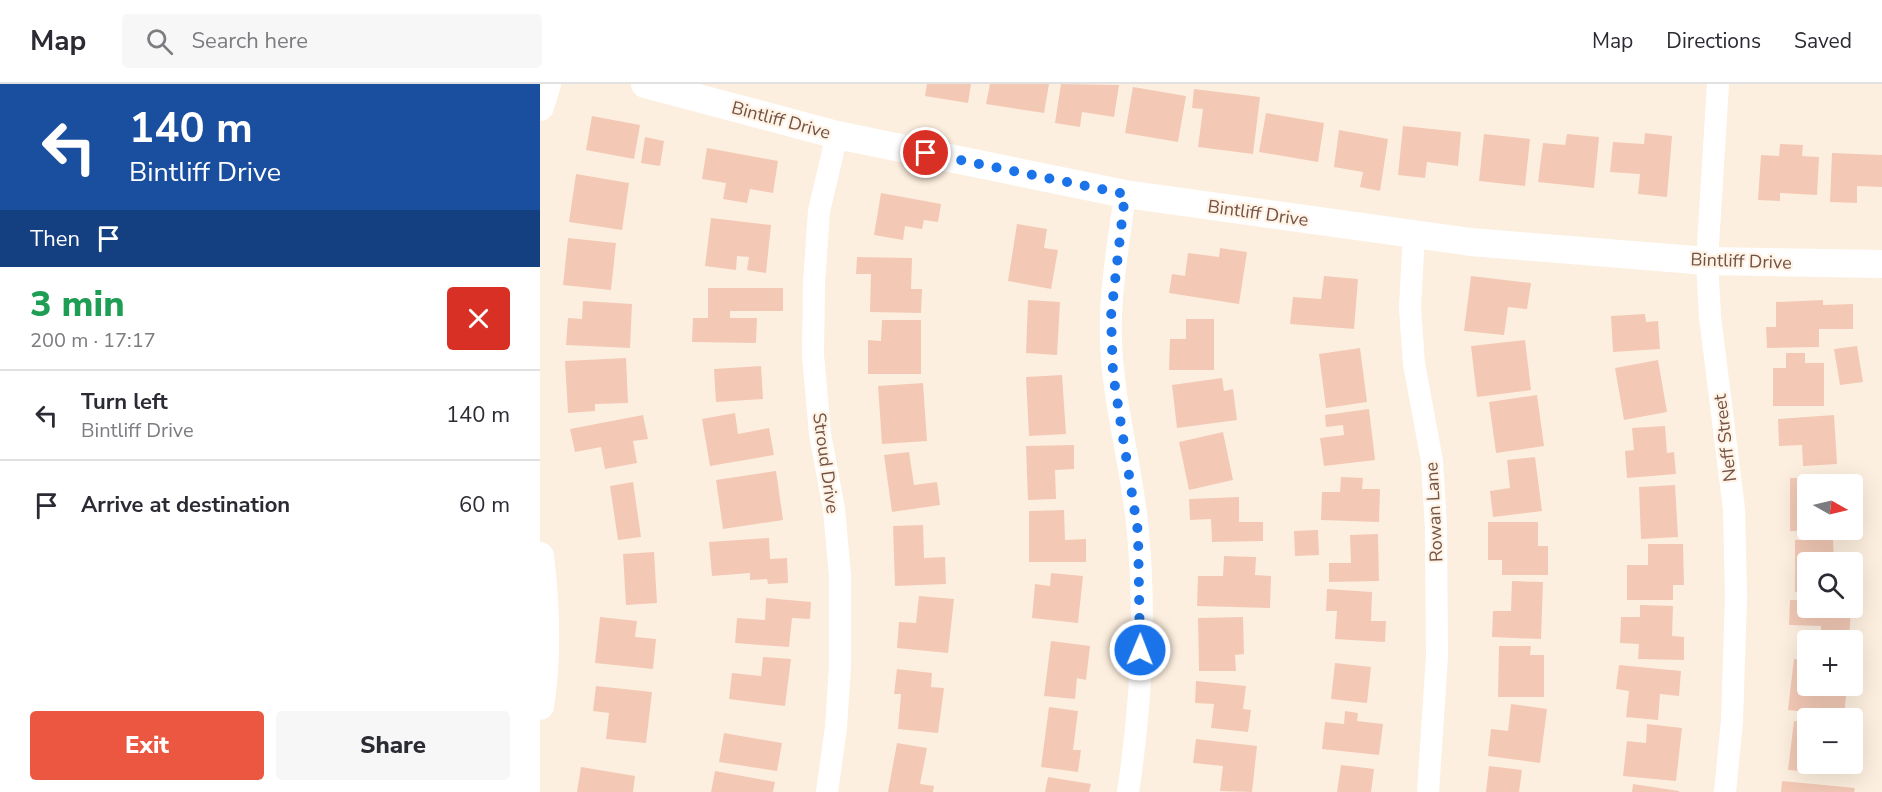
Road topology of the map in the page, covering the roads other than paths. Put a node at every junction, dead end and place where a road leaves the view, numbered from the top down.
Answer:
1 (547, 84) edge
2 (645, 84) edge
3 (1718, 92) edge
4 (540, 107) edge
5 (837, 135) junction
6 (1125, 194) junction
7 (1414, 234) junction
8 (1707, 261) junction
9 (1882, 264) edge
10 (540, 556) edge
11 (540, 706) edge
12 (827, 792) edge
13 (1128, 792) edge
14 (1428, 792) edge
15 (1725, 792) edge

1 - 4 street
2 - 5 street, Bintliff Drive
3 - 8 street, Neff Street
5 - 6 street, Bintliff Drive
5 - 12 street, Stroud Drive
6 - 7 street, Bintliff Drive
6 - 13 street
7 - 8 street, Bintliff Drive
7 - 14 street, Rowan Lane
8 - 9 street, Bintliff Drive
8 - 15 street, Neff Street
10 - 11 street

